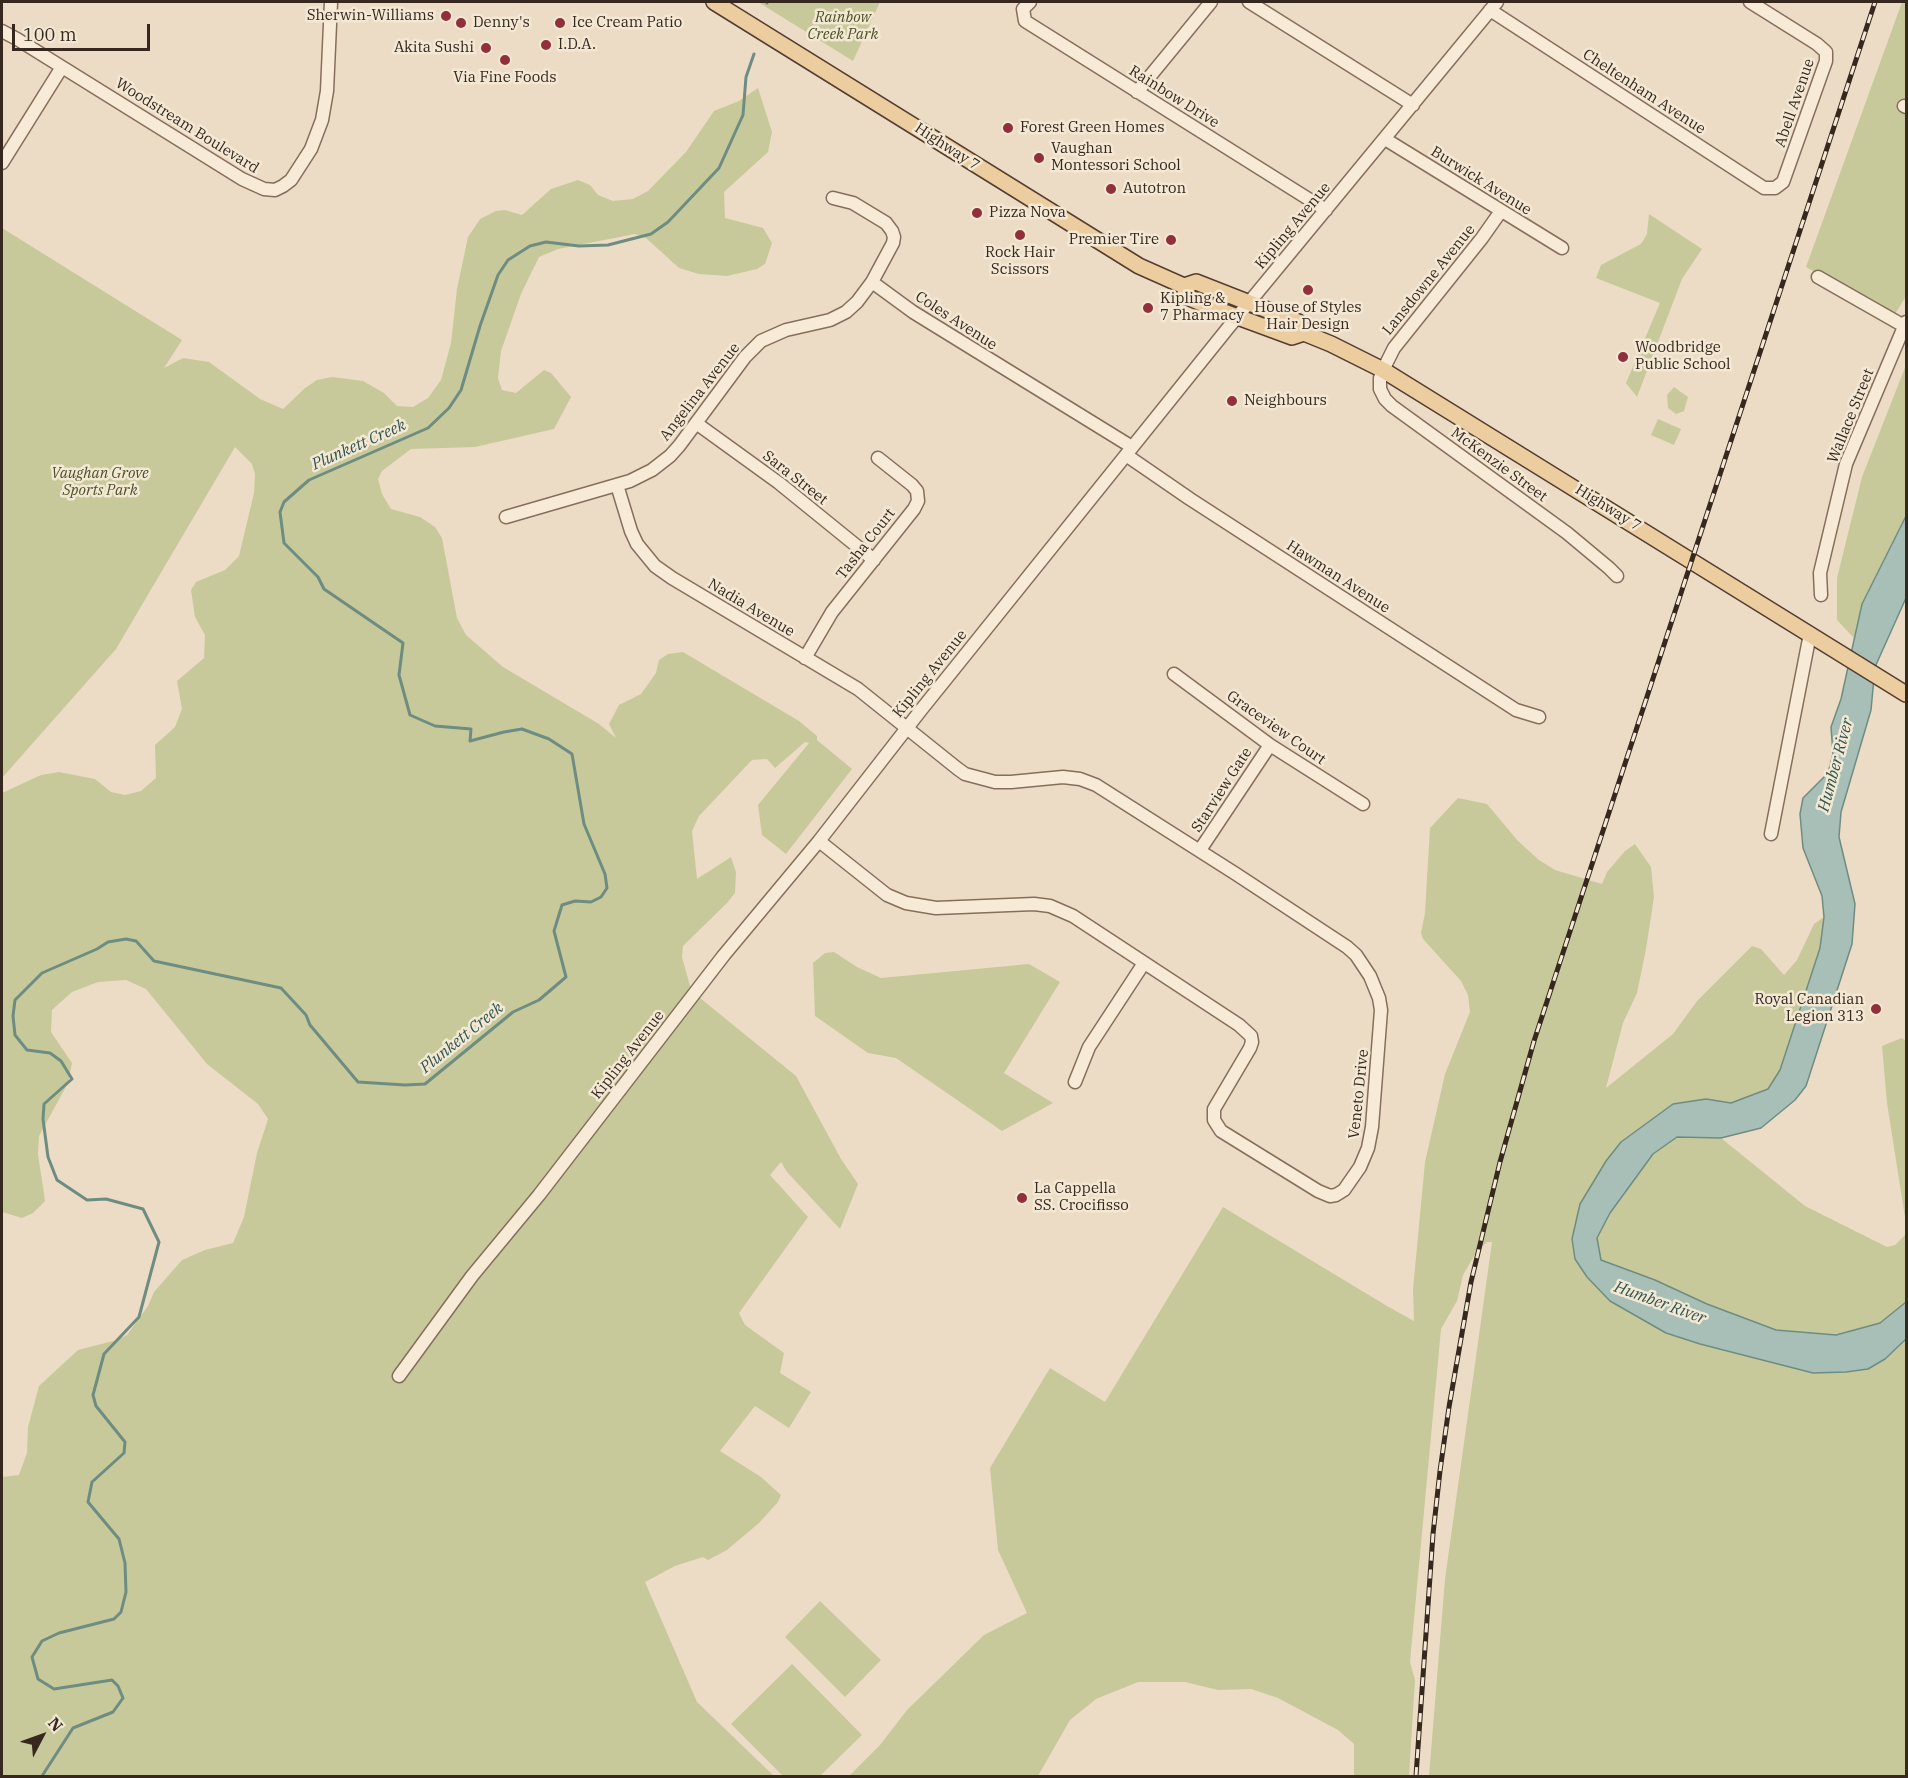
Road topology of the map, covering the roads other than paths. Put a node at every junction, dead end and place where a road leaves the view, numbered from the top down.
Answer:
1 (331, 2) edge
2 (714, 2) edge
3 (1030, 2) edge
4 (1211, 2) edge
5 (1249, 2) edge
6 (1750, 2) edge
7 (1494, 6) edge
8 (2, 31) edge
9 (62, 66) junction
10 (1137, 92) junction
11 (1413, 105) junction
12 (1385, 139) junction
13 (2, 163) edge
14 (1783, 182) joint
15 (833, 198) dead end
16 (1326, 210) junction
17 (1501, 211) junction
18 (1562, 248) dead end
19 (1818, 277) dead end
20 (873, 282) junction
21 (1184, 286) junction
22 (1249, 303) junction
23 (1237, 317) junction
24 (1905, 324) edge
25 (1304, 333) junction
26 (1383, 370) junction
27 (696, 423) junction
28 (1129, 451) junction
29 (878, 458) dead end
30 (617, 485) junction
31 (507, 517) dead end
32 (874, 560) junction
33 (1617, 576) dead end
34 (1821, 595) dead end
35 (1810, 634) junction
36 (805, 658) junction
37 (1174, 674) dead end
38 (1902, 690) edge
39 (1539, 717) dead end
40 (907, 728) junction
41 (1270, 745) junction
42 (1364, 804) dead end
43 (1772, 834) dead end
44 (819, 841) junction
45 (1200, 850) junction
46 (1144, 963) junction
47 (1075, 1082) dead end
48 (399, 1376) dead end

1 - 9 street, Woodstream Boulevard
2 - 21 main road, Highway 7
3 - 10 street, Rainbow Drive
4 - 10 street
5 - 11 street
6 - 14 street, Abell Avenue
7 - 11 street, Kipling Avenue
7 - 14 street, Cheltenham Avenue
8 - 9 street, Woodstream Boulevard
9 - 13 street
10 - 16 street, Rainbow Drive
11 - 12 street, Kipling Avenue
12 - 16 street, Kipling Avenue
12 - 17 street, Burwick Avenue
15 - 20 street
16 - 22 street, Kipling Avenue
17 - 18 street, Burwick Avenue
17 - 26 street, Lansdowne Avenue
19 - 24 street
20 - 27 street, Angelina Avenue
20 - 28 street, Coles Avenue
21 - 22 main road, Highway 7
21 - 23 main road, Highway 7
22 - 23 street, Kipling Avenue
22 - 25 main road, Highway 7
23 - 25 main road, Highway 7
23 - 28 street, Kipling Avenue
24 - 34 street, Wallace Street
25 - 26 main road, Highway 7
26 - 33 street, McKenzie Street
26 - 35 main road, Highway 7
27 - 30 street, Angelina Avenue
27 - 32 street, Sara Street
28 - 39 street, Hawman Avenue
28 - 40 street, Kipling Avenue
29 - 32 street, Tasha Court
30 - 31 street, Angelina Avenue
30 - 36 street, Nadia Avenue
32 - 36 street, Tasha Court
35 - 38 main road, Highway 7
35 - 43 street
36 - 40 street, Nadia Avenue
37 - 41 street, Graceview Court
40 - 44 street, Kipling Avenue
40 - 45 street, Veneto Drive
41 - 42 street, Graceview Court
41 - 45 street, Starview Gate
44 - 46 street, Veneto Drive
44 - 48 street, Kipling Avenue
45 - 46 street, Veneto Drive
46 - 47 street

